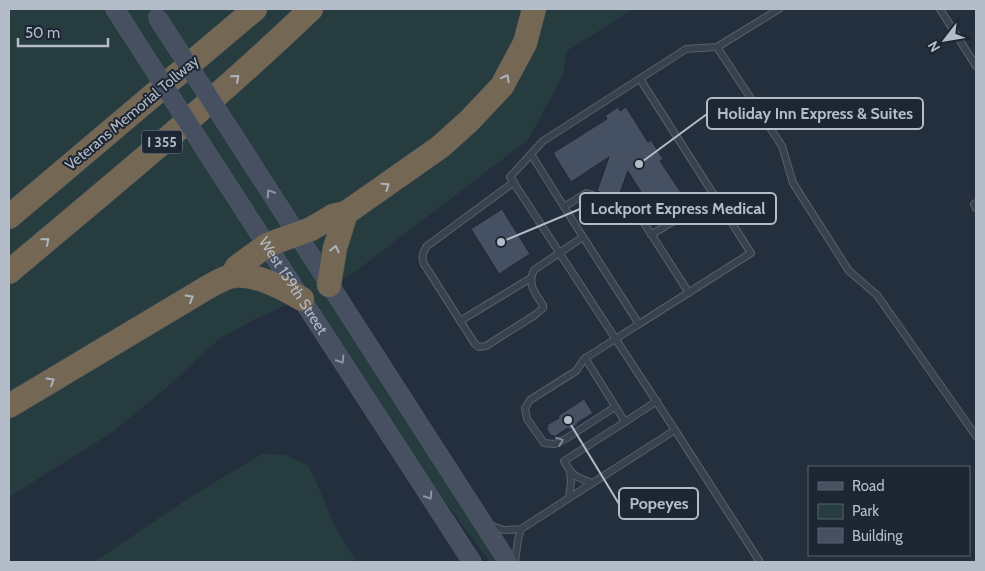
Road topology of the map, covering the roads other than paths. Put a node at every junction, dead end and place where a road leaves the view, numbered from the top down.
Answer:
1 (115, 9) edge
2 (255, 9) edge
3 (311, 9) edge
4 (534, 9) edge
5 (779, 9) edge
6 (940, 9) edge
7 (154, 13) edge
8 (717, 47) junction
9 (976, 66) edge
10 (640, 78) junction
11 (531, 154) junction
12 (514, 182) junction
13 (715, 196) junction
14 (976, 203) edge
15 (564, 207) junction
16 (976, 208) edge
17 (346, 213) junction
18 (9, 217) edge
19 (296, 234) junction
20 (651, 235) junction
21 (583, 237) junction
22 (268, 245) junction
23 (560, 252) junction
24 (9, 272) edge
25 (232, 276) junction
26 (531, 278) junction
27 (329, 285) junction
28 (689, 293) junction
29 (302, 299) junction
30 (460, 321) junction
31 (640, 324) junction
32 (616, 338) junction
33 (585, 358) junction
34 (657, 401) junction
35 (9, 406) edge
36 (615, 407) junction
37 (624, 422) junction
38 (675, 430) junction
39 (976, 436) edge
40 (570, 472) junction
41 (592, 483) junction
42 (569, 498) junction
43 (482, 523) junction
44 (521, 528) junction
45 (472, 562) edge
46 (508, 562) edge
47 (515, 562) edge
48 (760, 562) edge

1 - 22 main road, West 159th Street, bridge
2 - 18 highway, Veterans Memorial Tollway / I 355
24 -> 3 highway, I 355
17 -> 4 highway
5 - 8 lane
6 - 9 lane
19 -> 7 main road, West 159th Street, bridge
8 - 10 lane
8 - 39 lane
10 - 11 lane
10 - 13 lane
11 - 12 lane
11 - 15 lane
12 - 23 lane
12 - 30 lane
13 - 20 lane
13 - 28 lane
14 - 16 lane
15 - 20 lane
15 - 21 lane
17 - 19 highway
27 -> 17 highway
19 - 22 highway
19 - 27 main road, West 159th Street
20 - 28 lane
21 - 23 lane
21 - 31 lane
22 - 25 highway
22 - 29 main road, West 159th Street
23 - 26 lane
23 - 32 lane
25 - 29 highway
35 -> 25 highway
26 - 30 lane
26 - 30 lane
27 - 43 main road, West 159th Street
28 - 31 lane
29 -> 45 main road, West 159th Street
31 - 32 lane
32 - 33 lane
32 - 34 lane
33 - 36 lane
33 -> 36 lane
34 - 37 lane
34 - 38 lane
36 - 37 lane
37 - 40 lane
38 - 41 lane
38 - 48 lane
40 - 41 lane
40 - 42 lane
41 - 42 lane
42 - 44 lane
43 - 44 lane
43 - 46 main road, West 159th Street
44 - 47 lane

